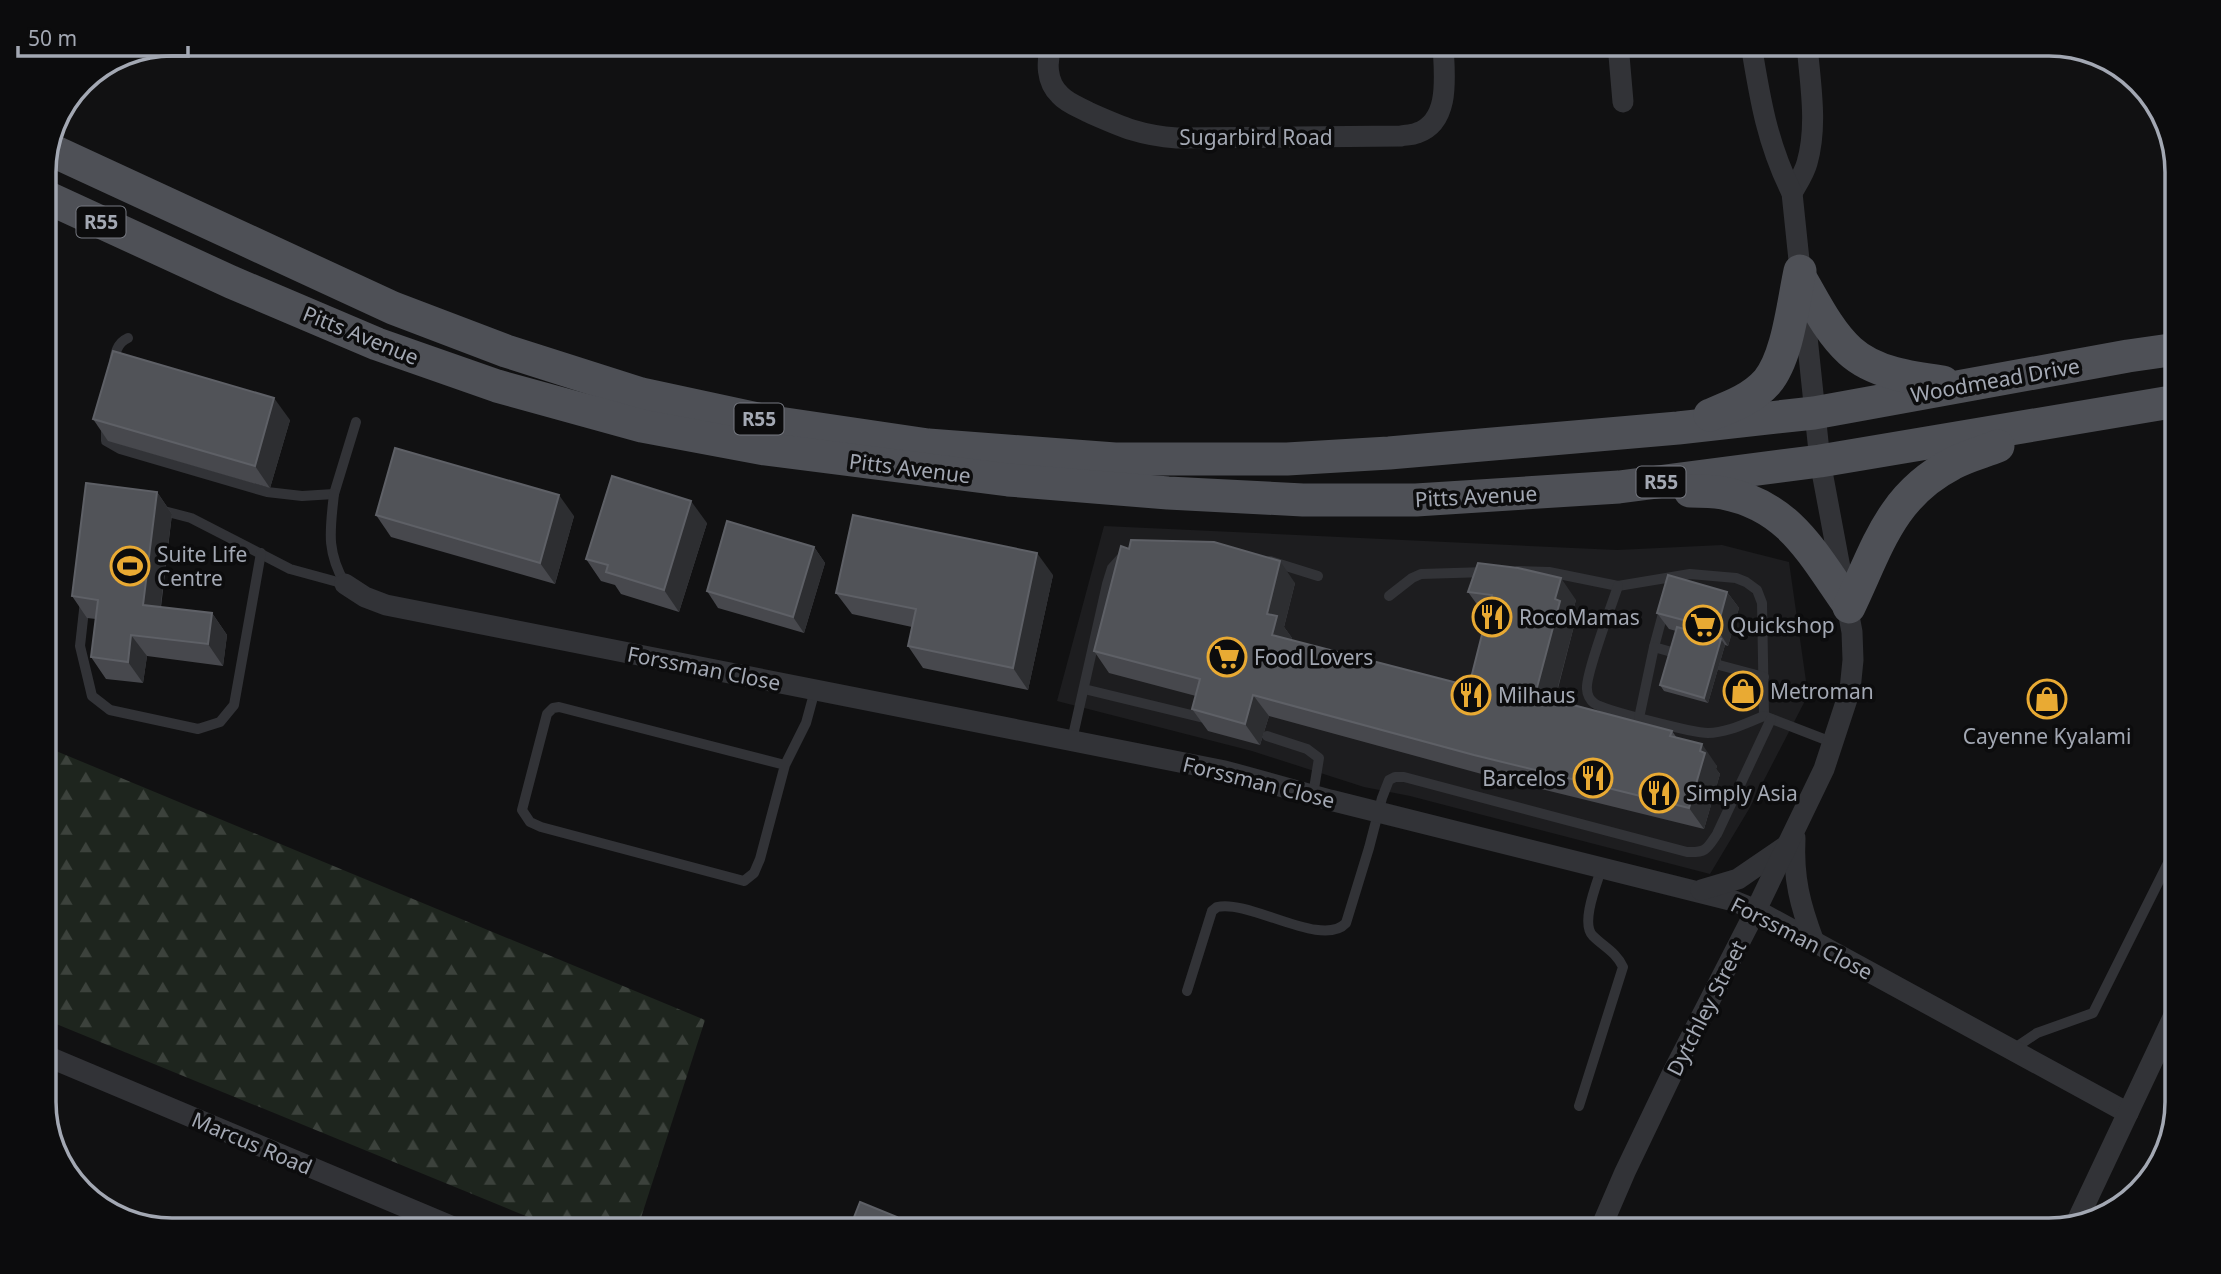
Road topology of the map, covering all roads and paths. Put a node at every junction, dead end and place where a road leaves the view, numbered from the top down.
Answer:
1 (1049, 56) edge
2 (1443, 56) edge
3 (1619, 56) edge
4 (1753, 56) edge
5 (1808, 56) edge
6 (1623, 103) dead end
7 (58, 153) edge
8 (1792, 193) junction
9 (56, 201) edge
10 (1800, 275) junction
11 (128, 338) dead end
12 (2165, 351) edge
13 (111, 381) edge
14 (1968, 385) junction
15 (2165, 403) edge
16 (108, 407) edge
17 (1814, 413) junction
18 (2079, 416) junction
19 (356, 422) dead end
20 (1678, 428) junction
21 (1821, 461) junction
22 (1619, 487) junction
23 (334, 494) junction
24 (154, 509) edge
25 (261, 553) junction
26 (1136, 558) edge
27 (1255, 560) edge
28 (1495, 572) edge
29 (1508, 572) edge
30 (1318, 576) dead end
31 (1672, 577) junction
32 (345, 584) junction
33 (1618, 586) junction
34 (1669, 589) edge
35 (85, 594) edge
36 (1389, 597) dead end
37 (1666, 600) edge
38 (1849, 606) junction
39 (1654, 647) junction
40 (1675, 653) edge
41 (1719, 665) dead end
42 (1764, 677) junction
43 (1084, 689) junction
44 (814, 690) junction
45 (1768, 717) junction
46 (1204, 718) edge
47 (1639, 718) junction
48 (1267, 736) dead end
49 (1072, 740) junction
50 (1834, 743) junction
51 (785, 765) junction
52 (1313, 795) junction
53 (1378, 811) junction
54 (1791, 837) junction
55 (1602, 867) junction
56 (2165, 869) edge
57 (1699, 891) junction
58 (1756, 910) junction
59 (1814, 942) junction
60 (1187, 991) dead end
61 (2165, 1034) edge
62 (2012, 1050) junction
63 (56, 1060) edge
64 (1579, 1106) dead end
65 (2128, 1113) junction
66 (2081, 1213) edge
67 (431, 1218) edge
68 (1605, 1218) edge

1 - 2 street, Sugarbird Road
3 - 6 street
4 - 8 street
5 - 8 street
7 - 20 main road, Pitts Avenue / R55
8 - 10 street, Dytchley Street
9 - 22 main road, Pitts Avenue / R55
10 - 14 main road
10 - 17 street, Dytchley Street
10 - 20 main road
11 - 13 lane
12 - 14 main road, Woodmead Drive / R55
14 - 17 main road, Woodmead Drive / R55
15 - 18 main road, R55
16 - 23 lane
17 - 20 main road, Pitts Avenue / R55
17 - 21 street, Dytchley Street
18 - 21 main road, R55
18 - 38 main road
19 - 23 lane
21 - 22 main road, Pitts Avenue / R55
21 - 38 street, Dytchley Street
22 - 38 main road
23 - 32 lane
24 - 25 lane
25 - 32 lane
25 - 35 lane
26 - 43 lane
27 - 30 lane
28 - 36 lane
29 - 33 lane
31 - 33 lane
31 - 34 lane
31 - 42 lane
32 - 44 street, Forssman Close
33 - 47 lane
37 - 39 lane
38 - 50 street, Dytchley Street
39 - 40 lane
39 - 47 lane
41 - 42 lane
42 - 45 lane
43 - 46 lane
43 - 49 lane
44 - 49 street, Forssman Close
44 - 51 lane
45 - 47 lane
45 - 50 lane
45 - 53 lane
48 - 52 lane
49 - 52 street, Forssman Close
50 - 54 street, Dytchley Street
51 - 51 lane
52 - 53 street, Forssman Close
53 - 55 street, Forssman Close
53 - 60 lane
54 - 57 street
54 - 58 street, Dytchley Street
54 - 59 street
55 - 57 street, Forssman Close
55 - 64 lane
56 - 62 lane
57 - 58 street, Forssman Close
58 - 59 street, Forssman Close
58 - 68 street, Dytchley Street
59 - 62 street, Forssman Close
61 - 65 street
62 - 65 street, Forssman Close
63 - 67 street, Marcus Road
65 - 66 street

